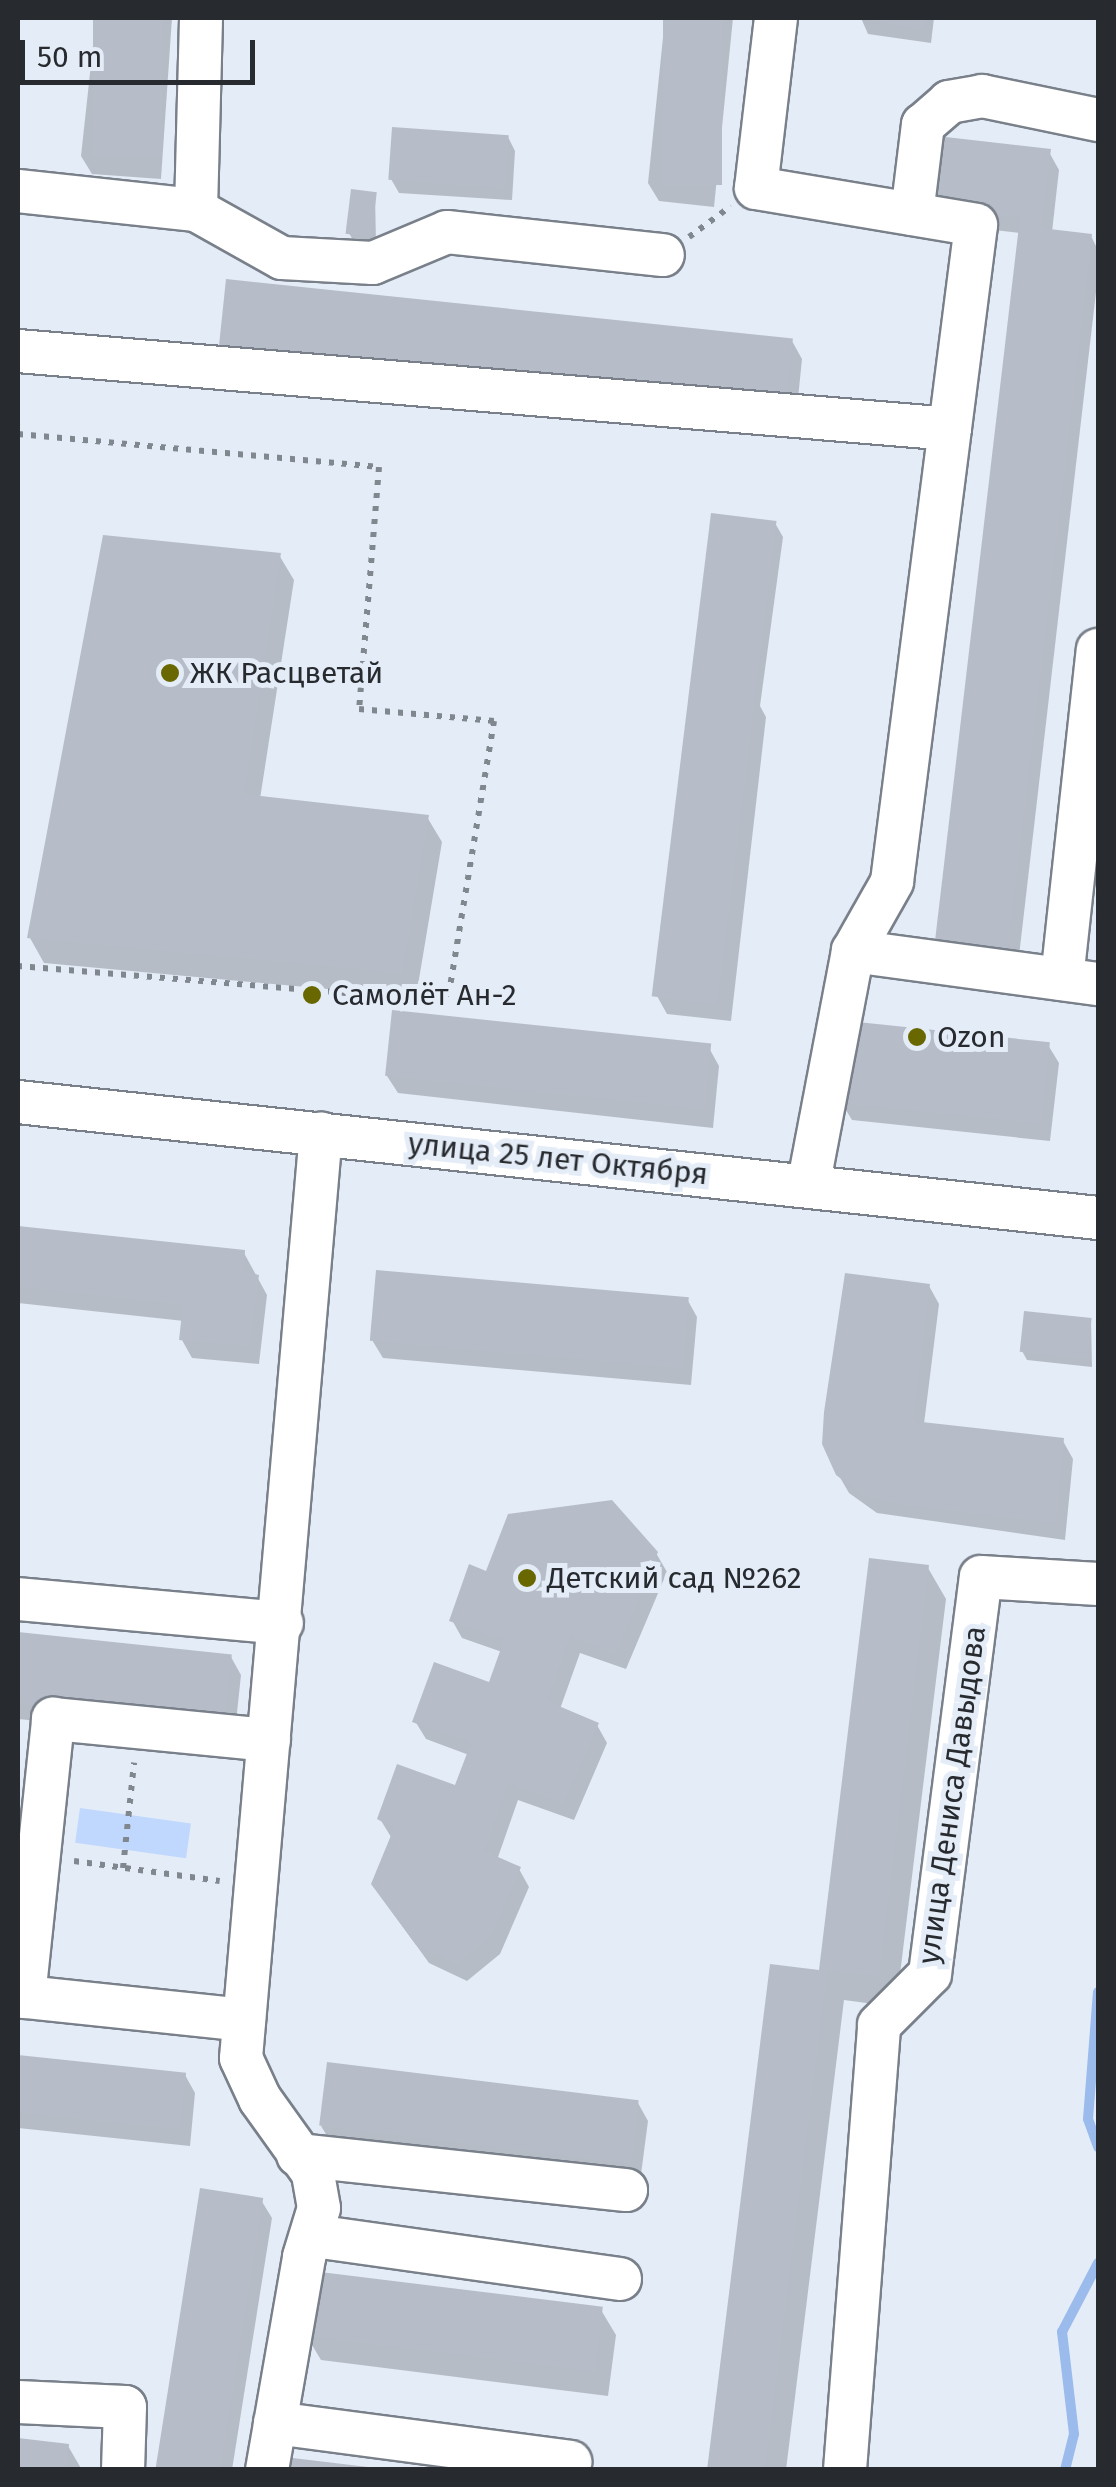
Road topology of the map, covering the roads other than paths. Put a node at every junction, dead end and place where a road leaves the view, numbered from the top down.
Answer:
1 (201, 18) edge
2 (776, 18) edge
3 (1098, 120) edge
4 (18, 191) edge
5 (196, 210) junction
6 (912, 214) junction
7 (664, 255) road end
8 (18, 351) edge
9 (950, 429) junction
10 (1098, 650) edge
11 (853, 951) junction
12 (1080, 982) edge
13 (18, 1102) edge
14 (321, 1133) junction
15 (808, 1186) junction
16 (1098, 1218) edge
17 (1098, 1584) edge
18 (18, 1599) edge
19 (282, 1622) junction
20 (269, 1740) junction
21 (244, 2020) junction
22 (298, 2154) junction
23 (626, 2190) dead end
24 (314, 2236) junction
25 (620, 2279) dead end
26 (18, 2402) edge
27 (275, 2423) junction
28 (570, 2462) dead end
29 (123, 2470) edge
30 (267, 2470) edge
31 (845, 2470) edge

1 - 5 street
2 - 6 street
3 - 6 street
4 - 5 street
5 - 7 street
6 - 9 street
8 - 9 street
9 - 11 street
10 - 12 street
11 - 12 street
11 - 15 street
13 - 14 street, улица 25 лет Октября
14 - 15 street, улица 25 лет Октября
14 - 19 street
15 - 16 street, улица 25 лет Октября
17 - 31 street, улица Дениса Давыдова
18 - 19 street
19 - 20 street
20 - 21 street
20 - 21 street
21 - 22 street
22 - 23 street
22 - 24 street
24 - 25 street
24 - 27 street
26 - 29 street
27 - 28 street
27 - 30 street

